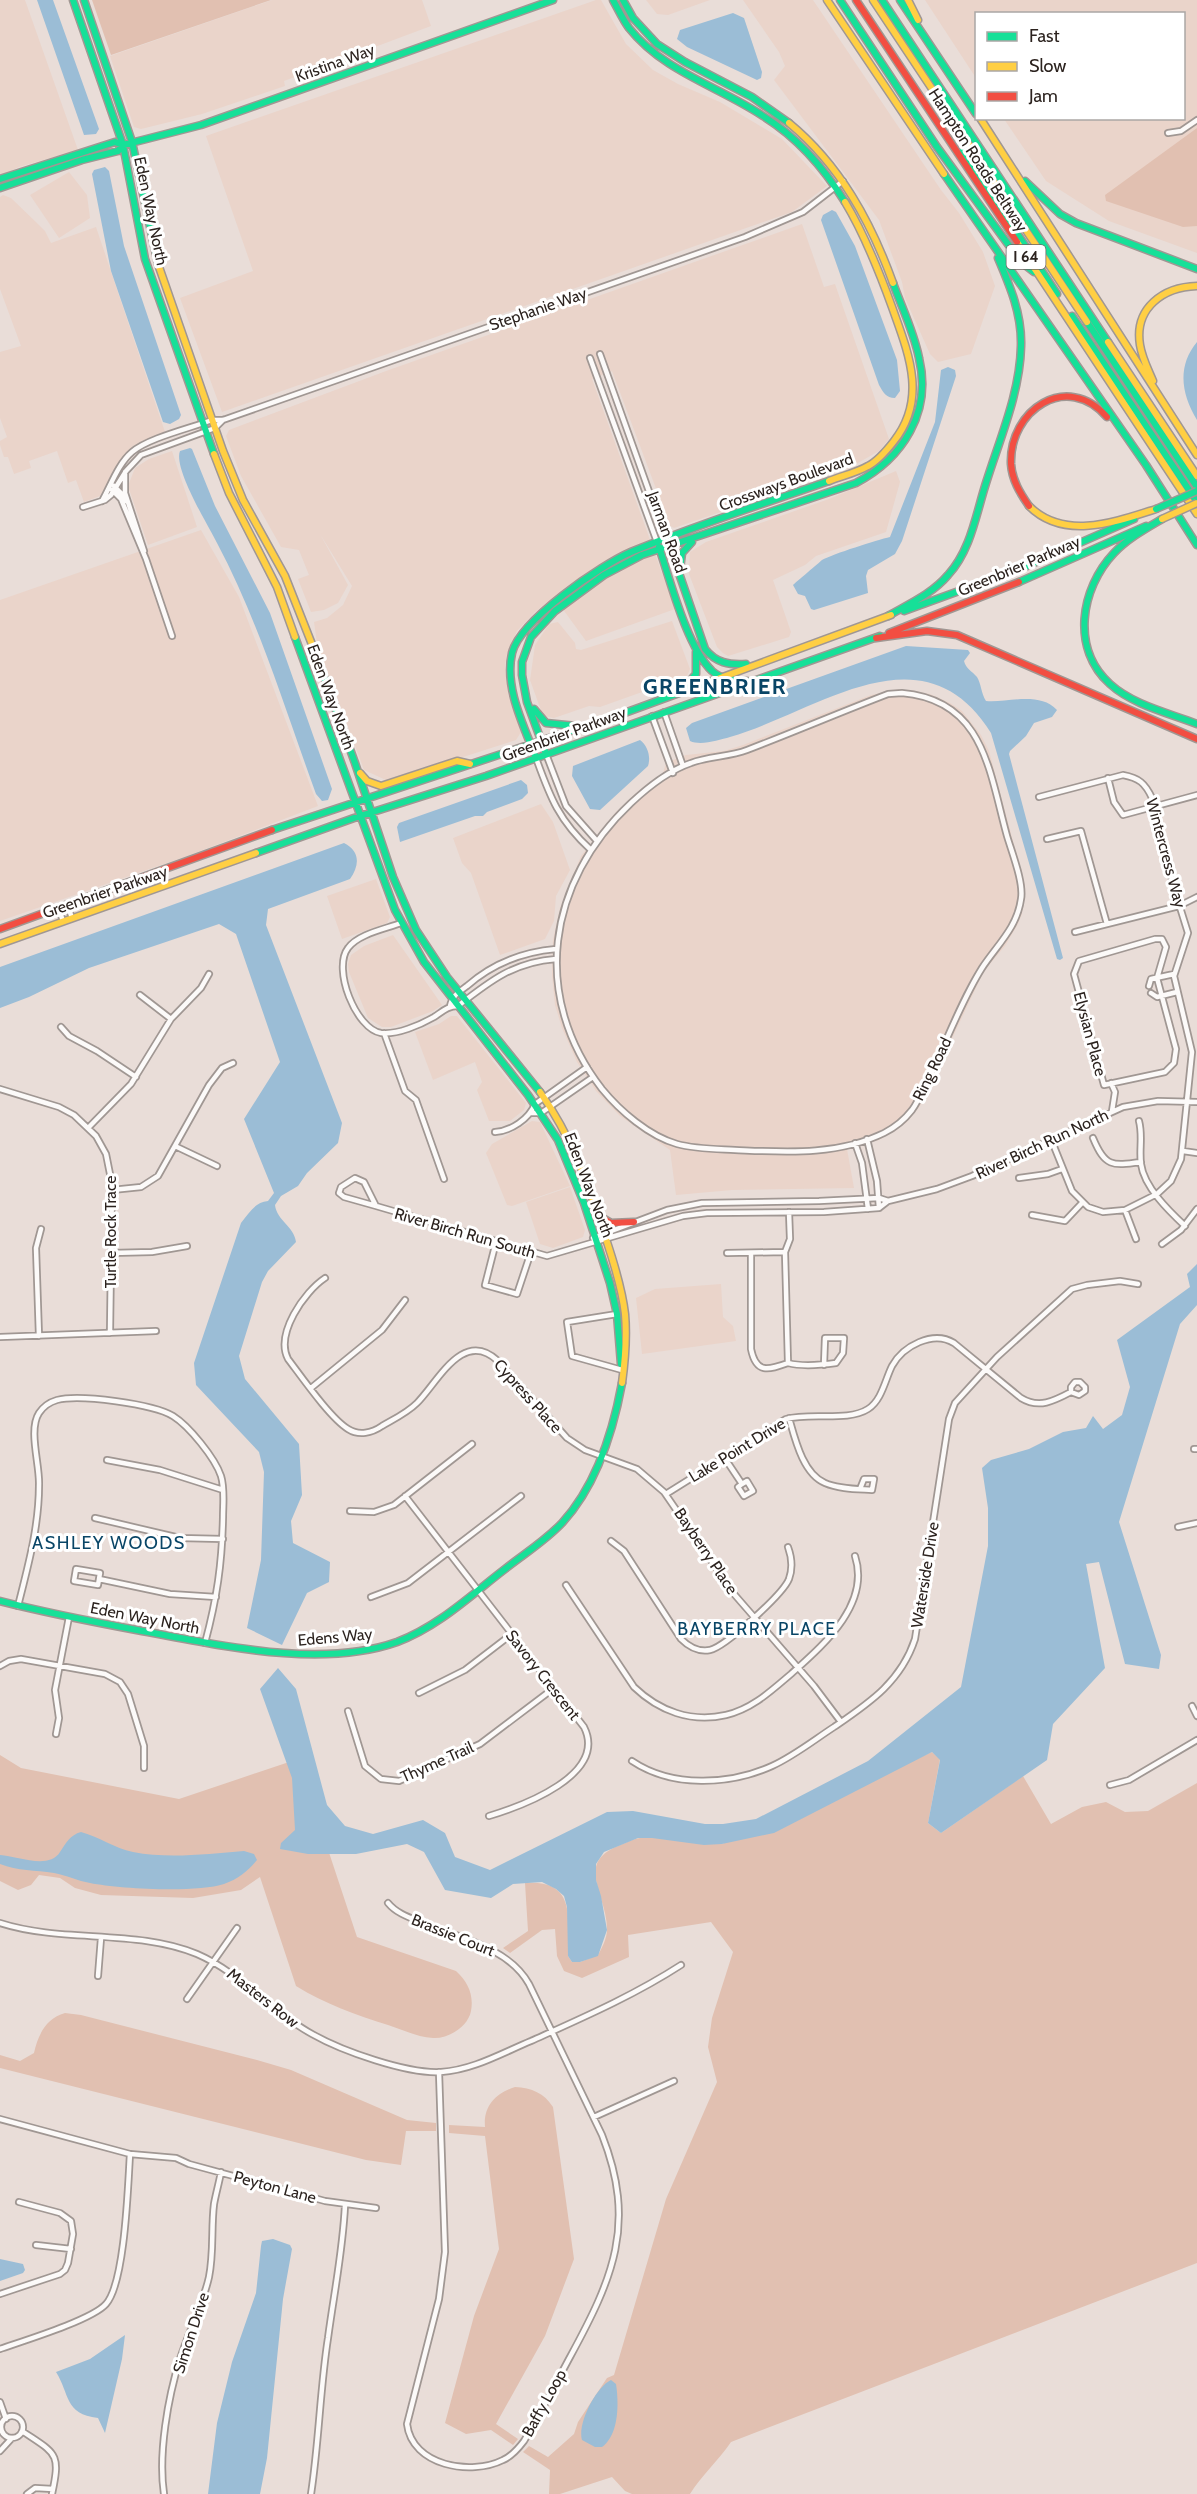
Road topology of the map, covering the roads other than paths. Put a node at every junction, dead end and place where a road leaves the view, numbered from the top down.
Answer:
1 (73, 0) edge
2 (84, 0) edge
3 (553, 0) edge
4 (613, 0) edge
5 (623, 0) edge
6 (827, 0) edge
7 (840, 0) edge
8 (856, 0) edge
9 (862, 0) edge
10 (873, 0) edge
11 (882, 0) edge
12 (900, 0) edge
13 (908, 0) edge
14 (939, 58) junction
15 (975, 112) edge
16 (981, 120) edge
17 (1197, 120) edge
18 (1168, 133) dead end
19 (132, 142) junction
20 (995, 142) junction
21 (123, 145) junction
22 (0, 179) edge
23 (843, 180) junction
24 (837, 187) junction
25 (0, 188) edge
26 (981, 225) junction
27 (1197, 269) edge
28 (1038, 275) junction
29 (1197, 286) edge
30 (600, 354) dead end
31 (590, 358) dead end
32 (1158, 397) junction
33 (212, 420) junction
34 (223, 420) junction
35 (202, 423) junction
36 (215, 428) junction
37 (205, 431) junction
38 (1197, 455) edge
39 (1146, 465) junction
40 (126, 471) junction
41 (1197, 476) edge
42 (1197, 487) edge
43 (113, 488) junction
44 (1197, 491) edge
45 (1197, 503) edge
46 (83, 507) dead end
47 (1156, 509) junction
48 (1197, 514) edge
49 (1162, 519) junction
50 (136, 525) junction
51 (701, 537) junction
52 (666, 539) junction
53 (657, 542) junction
54 (1197, 545) edge
55 (669, 547) junction
56 (660, 550) junction
57 (146, 559) junction
58 (680, 576) junction
59 (888, 616) junction
60 (172, 636) dead end
61 (876, 638) junction
62 (693, 640) junction
63 (753, 664) junction
64 (720, 676) junction
65 (753, 681) junction
66 (683, 690) junction
67 (526, 694) junction
68 (664, 712) junction
69 (652, 716) junction
70 (1197, 724) edge
71 (582, 726) junction
72 (1197, 739) edge
73 (540, 740) junction
74 (531, 742) junction
75 (546, 754) junction
76 (536, 758) junction
77 (470, 764) junction
78 (683, 766) junction
79 (357, 768) junction
80 (673, 773) junction
81 (1108, 778) junction
82 (1197, 795) edge
83 (1039, 796) dead end
84 (367, 799) junction
85 (355, 803) junction
86 (1154, 807) junction
87 (372, 813) junction
88 (361, 816) junction
89 (1047, 840) dead end
90 (597, 841) junction
91 (591, 849) junction
92 (1197, 897) edge
93 (67, 904) junction
94 (1179, 906) junction
95 (58, 907) junction
96 (72, 918) junction
97 (63, 921) junction
98 (401, 923) junction
99 (1107, 924) junction
100 (0, 929) edge
101 (1075, 932) dead end
102 (0, 944) edge
103 (556, 949) junction
104 (556, 959) junction
105 (209, 974) dead end
106 (1174, 974) junction
107 (1157, 978) junction
108 (1149, 986) dead end
109 (459, 992) junction
110 (1177, 992) junction
111 (1151, 993) dead end
112 (140, 995) dead end
113 (1161, 996) junction
114 (452, 998) junction
115 (466, 1000) junction
116 (450, 1006) junction
117 (458, 1006) junction
118 (171, 1019) junction
119 (61, 1027) dead end
120 (384, 1033) junction
121 (233, 1063) dead end
122 (587, 1068) junction
123 (135, 1077) junction
124 (593, 1077) junction
125 (1112, 1083) junction
126 (0, 1089) edge
127 (543, 1098) junction
128 (1187, 1100) junction
129 (1197, 1102) edge
130 (535, 1104) junction
131 (550, 1107) junction
132 (1112, 1111) junction
133 (531, 1113) junction
134 (541, 1113) junction
135 (1139, 1121) dead end
136 (89, 1127) junction
137 (495, 1132) dead end
138 (1093, 1138) dead end
139 (867, 1139) junction
140 (1051, 1139) junction
141 (855, 1143) junction
142 (175, 1146) junction
143 (1183, 1151) junction
144 (1197, 1153) edge
145 (1141, 1162) junction
146 (217, 1166) dead end
147 (1062, 1169) junction
148 (1019, 1178) dead end
149 (444, 1179) dead end
150 (112, 1190) junction
151 (1157, 1194) junction
152 (867, 1198) junction
153 (879, 1198) junction
154 (888, 1201) junction
155 (1082, 1203) junction
156 (376, 1206) junction
157 (879, 1208) junction
158 (868, 1209) junction
159 (1197, 1209) edge
160 (1125, 1210) junction
161 (789, 1212) junction
162 (1032, 1215) dead end
163 (598, 1216) junction
164 (634, 1222) junction
165 (1185, 1226) junction
166 (41, 1229) dead end
167 (604, 1233) junction
168 (596, 1239) junction
169 (1136, 1239) dead end
170 (606, 1240) junction
171 (496, 1242) junction
172 (1162, 1244) dead end
173 (187, 1246) dead end
174 (531, 1252) junction
175 (785, 1252) junction
176 (111, 1253) junction
177 (727, 1253) dead end
178 (751, 1253) junction
179 (325, 1278) dead end
180 (1138, 1284) dead end
181 (405, 1300) dead end
182 (617, 1314) junction
183 (156, 1330) dead end
184 (110, 1333) junction
185 (39, 1336) junction
186 (0, 1337) edge
187 (788, 1363) junction
188 (824, 1365) junction
189 (986, 1369) junction
190 (622, 1370) junction
191 (311, 1388) junction
192 (1071, 1392) dead end
193 (789, 1418) junction
194 (472, 1444) dead end
195 (601, 1455) junction
196 (724, 1457) junction
197 (107, 1460) dead end
198 (742, 1484) dead end
199 (860, 1489) dead end
200 (223, 1490) junction
201 (666, 1494) junction
202 (405, 1496) junction
203 (520, 1496) dead end
204 (350, 1511) dead end
205 (95, 1518) dead end
206 (1197, 1523) edge
207 (1178, 1527) dead end
208 (223, 1539) junction
209 (610, 1541) dead end
210 (788, 1547) dead end
211 (449, 1552) junction
212 (855, 1556) dead end
213 (99, 1579) junction
214 (566, 1585) dead end
215 (478, 1590) junction
216 (216, 1597) junction
217 (372, 1597) dead end
218 (0, 1601) edge
219 (18, 1606) junction
220 (69, 1617) junction
221 (753, 1617) junction
222 (512, 1634) junction
223 (205, 1643) junction
224 (285, 1654) joint
225 (0, 1666) edge
226 (60, 1666) junction
227 (798, 1667) junction
228 (554, 1688) junction
229 (419, 1693) dead end
230 (1192, 1706) dead end
231 (348, 1711) dead end
232 (1197, 1716) edge
233 (841, 1722) junction
234 (56, 1734) dead end
235 (1197, 1740) edge
236 (632, 1761) dead end
237 (144, 1768) dead end
238 (1110, 1785) dead end
239 (489, 1816) dead end
240 (388, 1903) dead end
241 (0, 1923) edge
242 (237, 1928) dead end
243 (101, 1938) junction
244 (213, 1962) junction
245 (681, 1965) dead end
246 (98, 1976) dead end
247 (187, 2000) dead end
248 (552, 2031) junction
249 (439, 2072) junction
250 (674, 2081) dead end
251 (594, 2117) junction
252 (0, 2120) edge
253 (130, 2154) junction
254 (221, 2172) junction
255 (19, 2202) dead end
256 (345, 2205) junction
257 (376, 2208) dead end
258 (36, 2245) dead end
259 (70, 2249) junction
260 (0, 2294) edge
261 (0, 2349) edge
262 (0, 2402) edge
263 (6, 2419) junction
264 (22, 2431) junction
265 (2, 2435) edge
266 (12, 2438) junction
267 (0, 2451) edge
268 (52, 2492) edge
269 (27, 2494) edge
270 (164, 2494) edge
271 (311, 2494) edge

1 - 21 main road, Eden Way North
2 - 19 main road, Eden Way North
3 - 19 main road, Kristina Way
4 - 24 main road, Crossways Boulevard
5 - 23 main road, Crossways Boulevard
6 - 26 main road
7 - 28 main road
8 - 28 main road, Hampton Roads Beltway / I 64
9 - 45 main road
10 - 42 main road
11 - 41 main road, Hampton Roads Beltway / I 64
12 - 14 main road
13 - 14 main road
14 - 15 main road
16 - 20 main road
17 - 18 street
19 - 21 main road, Kristina Way
19 - 33 main road, Eden Way North
20 - 27 main road
20 - 32 main road
21 - 22 main road
21 - 25 main road
21 - 35 main road, Eden Way North
23 - 24 street, Stephanie Way
23 - 51 main road, Crossways Boulevard
24 - 34 street, Stephanie Way
24 - 52 main road, Crossways Boulevard
26 - 39 main road
26 - 59 main road
28 - 48 main road, Hampton Roads Beltway / I 64
29 - 32 main road
30 - 52 street, Jarman Road
31 - 53 street, Jarman Road
32 - 38 main road
33 - 34 street, Stephanie Way
33 - 35 street, Stephanie Way
33 - 36 main road, Eden Way North
34 - 36 street, Stephanie Way
35 - 37 main road, Eden Way North
35 - 43 street, Stephanie Way
36 - 37 street, Stephanie Way
36 - 79 main road, Eden Way North
37 - 40 street, Stephanie Way
37 - 85 main road, Eden Way North
39 - 47 main road
39 - 54 main road
40 - 43 street, Stephanie Way
40 - 50 street
43 - 46 street, Stephanie Way
43 - 50 street
43 - 57 street
44 - 47 main road, Greenbrier Parkway, bridge
45 - 49 main road, Greenbrier Parkway, bridge
47 - 59 main road, Greenbrier Parkway
49 - 61 main road, Greenbrier Parkway
49 - 70 main road
50 - 57 street
51 - 55 main road, Crossways Boulevard
51 - 58 main road
52 - 53 main road, Crossways Boulevard
52 - 55 main road, Jarman Road
53 - 56 main road, Jarman Road
53 - 74 main road, Crossways Boulevard
55 - 56 main road, Crossways Boulevard
55 - 58 main road, Jarman Road
56 - 62 main road, Jarman Road
56 - 67 main road, Crossways Boulevard
57 - 60 street
58 - 63 main road, Jarman Road
59 - 63 main road, Greenbrier Parkway
61 - 65 main road, Greenbrier Parkway
61 - 72 main road
62 - 64 main road, Jarman Road
62 - 66 main road
63 - 64 main road, Greenbrier Parkway
64 - 65 main road
64 - 66 main road, Greenbrier Parkway
65 - 68 main road, Greenbrier Parkway
66 - 71 main road, Greenbrier Parkway
67 - 71 main road
67 - 73 main road, Crossways Boulevard
68 - 69 main road, Greenbrier Parkway
68 - 78 street
69 - 75 main road, Greenbrier Parkway
69 - 80 street
71 - 73 main road, Greenbrier Parkway
73 - 74 main road, Greenbrier Parkway
73 - 75 main road, Crossways Boulevard
74 - 76 main road, Crossways Boulevard
74 - 77 main road, Greenbrier Parkway
75 - 76 main road, Greenbrier Parkway
75 - 90 street, Crossways Boulevard
76 - 87 main road, Greenbrier Parkway
76 - 91 street, Crossways Boulevard
77 - 79 main road
77 - 84 main road, Greenbrier Parkway
78 - 80 street, Ring Road
78 - 139 street, Ring Road
79 - 84 main road, Eden Way North
80 - 90 street, Ring Road
81 - 83 street, Wintercress Way
81 - 86 street, Wintercress Way
81 - 86 street
82 - 86 street
84 - 85 main road, Greenbrier Parkway
84 - 87 main road, Eden Way North
85 - 88 main road, Eden Way North
85 - 93 main road, Greenbrier Parkway
86 - 94 street, Wintercress Way
87 - 88 main road, Greenbrier Parkway
87 - 109 main road, Eden Way North
88 - 96 main road, Greenbrier Parkway
88 - 98 main road, Eden Way North
89 - 99 street
90 - 91 street, Ring Road
91 - 103 street, Ring Road
92 - 94 street
93 - 95 main road, Greenbrier Parkway
93 - 96 street
94 - 99 street
94 - 106 street, Wintercress Way
95 - 97 street
95 - 100 main road, Greenbrier Parkway
96 - 97 main road, Greenbrier Parkway
97 - 102 main road, Greenbrier Parkway
98 - 114 main road, Eden Way North
98 - 120 street
99 - 101 street
103 - 104 street, Ring Road
103 - 109 street
104 - 115 street
104 - 122 street, Ring Road
105 - 118 street
106 - 107 street
106 - 110 street, Wintercress Way
107 - 108 street, Elysian Place
107 - 113 street, Elysian Place
107 - 125 street, Elysian Place
109 - 114 street
109 - 115 main road, Eden Way North
110 - 113 street
110 - 128 street, Wintercress Way
111 - 113 street
112 - 118 street
113 - 125 street, Elysian Place
114 - 116 street
114 - 117 main road, Eden Way North
115 - 117 street
115 - 127 main road, Eden Way North
116 - 117 street
116 - 120 street
117 - 130 main road, Eden Way North
118 - 123 street
119 - 123 street
120 - 149 street
121 - 142 street
122 - 124 street, Ring Road
122 - 127 street
123 - 136 street
124 - 131 street
124 - 141 street, Ring Road
125 - 132 street, Elysian Place
126 - 136 street, Turtle Rock Trace
127 - 130 street
127 - 131 main road, Eden Way North
128 - 129 street, River Birch Run North
128 - 132 street, River Birch Run North
128 - 143 street, Wintercress Way
130 - 133 street
130 - 134 main road, Eden Way North
131 - 134 street
131 - 163 main road, Eden Way North
132 - 140 street, River Birch Run North
133 - 134 street
133 - 137 street
134 - 168 main road, Eden Way North
135 - 145 street
136 - 150 street, Turtle Rock Trace
138 - 145 street
139 - 141 street, Ring Road
139 - 153 street
140 - 147 street
140 - 154 street, River Birch Run North
141 - 152 street
142 - 146 street
142 - 150 street
143 - 144 street
143 - 151 street, Wintercress Way
145 - 151 street
147 - 148 street
147 - 155 street
150 - 176 street, Turtle Rock Trace
151 - 160 street
151 - 165 street
152 - 153 street
152 - 158 street
152 - 164 street
153 - 154 street
153 - 157 street
154 - 157 street, River Birch Run North
155 - 160 street
155 - 162 street
156 - 156 street, River Birch Run South
156 - 171 street, River Birch Run South
157 - 158 street
158 - 161 street
159 - 165 street
160 - 169 street
161 - 170 street
161 - 175 street
163 - 164 main road
163 - 167 main road, Eden Way North
164 - 167 street
165 - 172 street
166 - 185 street
167 - 168 street
167 - 170 main road, Eden Way North
168 - 170 street
168 - 174 street, River Birch Run South
168 - 182 main road, Eden Way North
170 - 190 main road, Eden Way North
171 - 174 street, River Birch Run South
171 - 174 street
173 - 176 street
175 - 178 street
175 - 187 street
176 - 184 street, Turtle Rock Trace
177 - 178 street
178 - 187 street
179 - 191 street, Cypress Place
180 - 189 street, Waterside Drive
181 - 191 street
182 - 190 main road, Eden Way North
182 - 190 street
183 - 184 street
184 - 185 street
185 - 186 street
187 - 188 street
188 - 188 street
189 - 192 street, Lake Point Drive
189 - 193 street, Lake Point Drive
189 - 233 street, Waterside Drive
190 - 195 main road, Eden Way North
191 - 195 street, Cypress Place
193 - 196 street, Lake Point Drive
193 - 199 street
194 - 202 street
195 - 201 street, Bayberry Place
195 - 215 main road, Eden Way North
196 - 198 street
196 - 201 street, Lake Point Drive
197 - 200 street
200 - 208 street
200 - 219 street
201 - 221 street, Bayberry Place
202 - 204 street
202 - 211 street, Savory Crescent
203 - 211 street
205 - 208 street
206 - 207 street
208 - 216 street
209 - 221 street
210 - 221 street
211 - 215 street, Savory Crescent
211 - 217 street
212 - 227 street
213 - 213 street
213 - 216 street
214 - 227 street
215 - 222 street, Savory Crescent
215 - 224 main road, Edens Way
216 - 223 street
218 - 219 main road, Eden Way North
219 - 220 main road, Eden Way North
220 - 223 main road, Eden Way North
220 - 226 street
221 - 227 street, Bayberry Place
222 - 228 street, Savory Crescent
222 - 229 street
223 - 224 main road, Eden Way North
225 - 226 street
226 - 234 street
226 - 237 street
227 - 233 street, Bayberry Place
228 - 231 street, Thyme Trail
228 - 239 street, Savory Crescent
230 - 232 street
233 - 236 street, Waterside Drive
235 - 238 street
240 - 248 street, Brassie Court
241 - 243 street, Masters Row
242 - 244 street
243 - 244 street, Masters Row
243 - 246 street
244 - 247 street
244 - 249 street, Masters Row
245 - 248 street, Masters Row
248 - 249 street, Masters Row
248 - 251 street, Baffy Loop
249 - 251 street, Baffy Loop
250 - 251 street
252 - 253 street, Peyton Lane
253 - 254 street, Peyton Lane
253 - 261 street
254 - 256 street, Peyton Lane
254 - 270 street, Simon Drive
255 - 259 street
256 - 257 street, Peyton Lane
256 - 271 street
258 - 259 street
259 - 260 street
262 - 263 street
263 - 264 street
263 - 265 street
264 - 266 street
264 - 268 street
265 - 266 street
266 - 267 street
268 - 269 street

